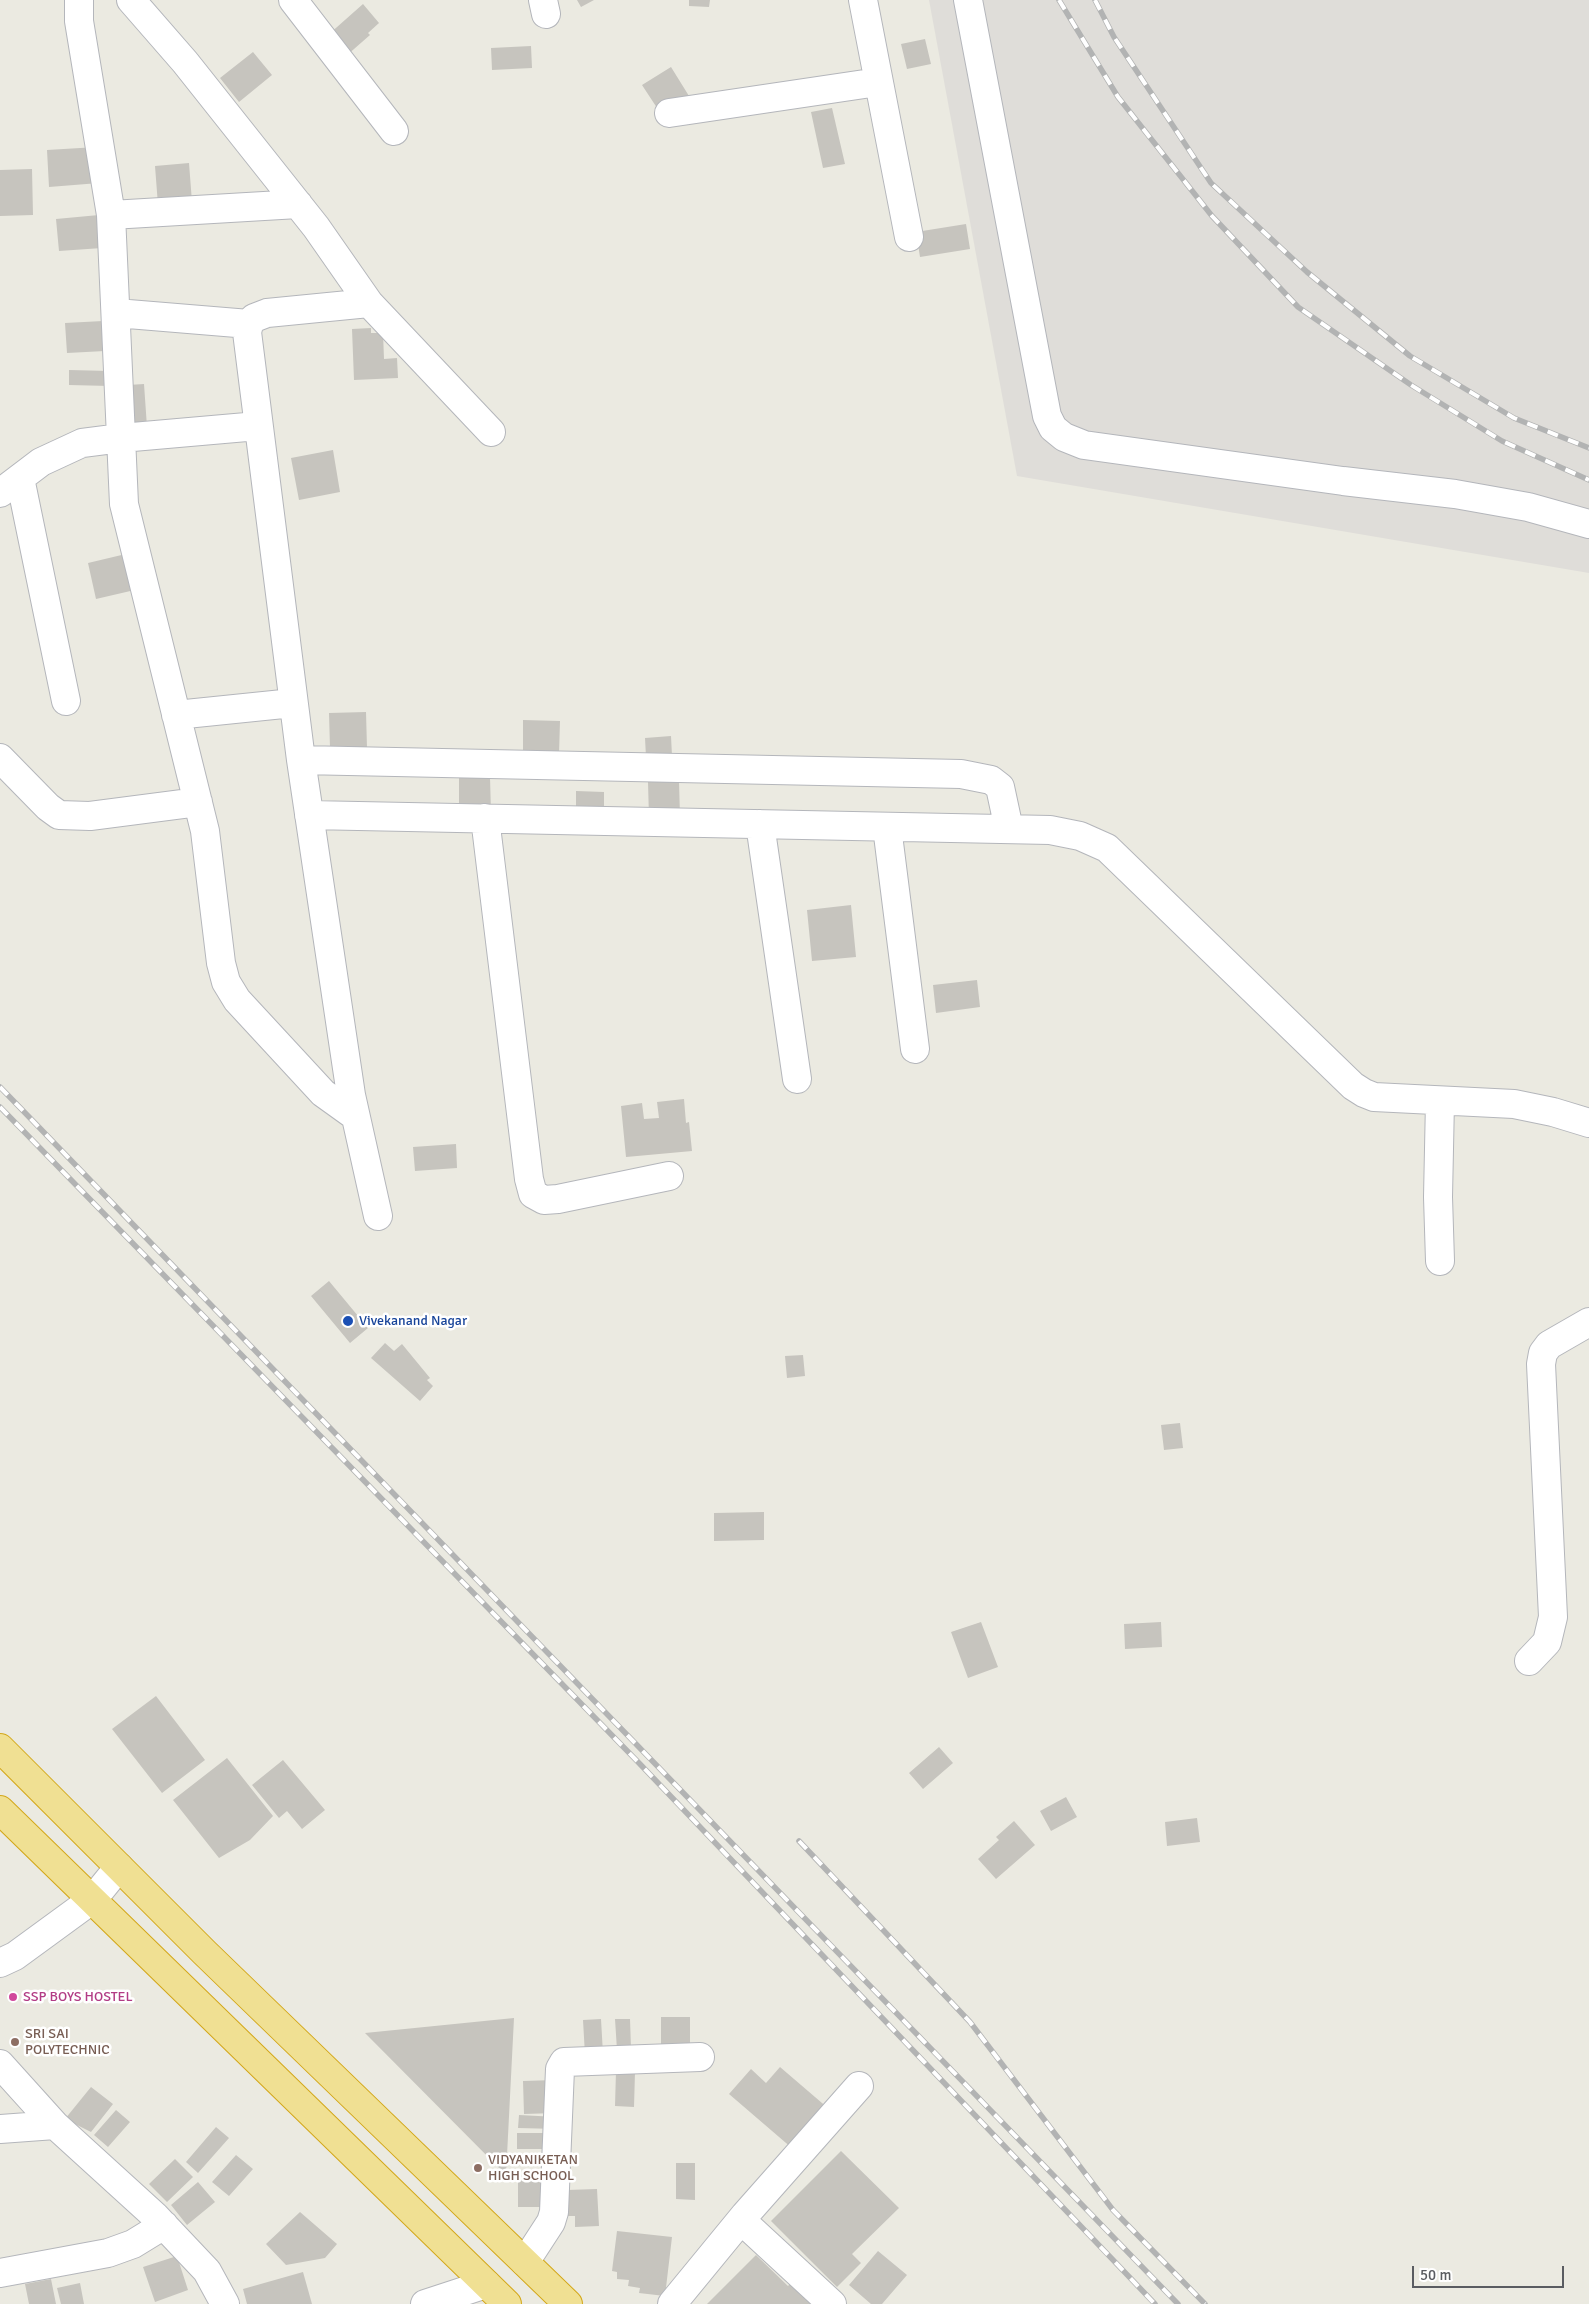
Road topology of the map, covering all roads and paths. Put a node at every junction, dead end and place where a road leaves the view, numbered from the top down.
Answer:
1 (79, 0) edge
2 (131, 0) edge
3 (293, 0) edge
4 (864, 0) edge
5 (968, 0) edge
6 (878, 82) junction
7 (669, 113) dead end
8 (394, 131) dead end
9 (298, 204) junction
10 (111, 215) junction
11 (909, 237) dead end
12 (369, 303) junction
13 (116, 313) junction
14 (249, 324) junction
15 (258, 426) junction
16 (491, 432) dead end
17 (121, 438) junction
18 (10, 486) edge
19 (1589, 524) edge
20 (66, 701) dead end
21 (293, 703) junction
22 (176, 715) junction
23 (0, 758) edge
24 (301, 760) junction
25 (198, 802) junction
26 (309, 815) junction
27 (485, 818) junction
28 (760, 824) junction
29 (887, 826) junction
30 (1009, 829) junction
31 (914, 1049) dead end
32 (797, 1079) dead end
33 (1440, 1101) junction
34 (355, 1116) junction
35 (1589, 1123) edge
36 (669, 1176) dead end
37 (378, 1216) dead end
38 (1440, 1261) dead end
39 (1589, 1322) edge
40 (1529, 1662) dead end
41 (0, 1748) edge
42 (0, 1810) edge
43 (119, 1867) junction
44 (93, 1898) junction
45 (0, 1963) edge
46 (700, 2057) dead end
47 (0, 2064) edge
48 (859, 2086) dead end
49 (55, 2125) junction
50 (0, 2129) edge
51 (741, 2220) junction
52 (164, 2225) junction
53 (525, 2262) junction
54 (0, 2273) edge
55 (486, 2284) junction
56 (225, 2304) edge
57 (425, 2304) edge
58 (507, 2304) edge
59 (568, 2304) edge
60 (672, 2304) edge
61 (832, 2304) edge

1 - 10 street
2 - 9 street
3 - 8 street
4 - 6 street
5 - 19 street
6 - 7 street
6 - 11 street
9 - 10 street
9 - 12 street
10 - 13 street
12 - 14 street
12 - 16 street
13 - 14 street
13 - 17 street
14 - 15 street
15 - 17 street
15 - 21 street
17 - 18 street
17 - 22 street
18 - 20 street
21 - 22 street
21 - 24 street
22 - 25 street
23 - 25 street
24 - 26 street
24 - 30 street
25 - 34 street
26 - 27 street
26 - 34 street
27 - 28 street
27 - 36 street
28 - 29 street
28 - 32 street
29 - 30 street
29 - 31 street
30 - 33 street
33 - 35 street
33 - 38 street
34 - 37 street
39 - 40 street
41 - 43 highway
42 - 44 highway
43 - 44 street
43 - 53 highway
44 - 45 street
44 - 55 highway
46 - 53 street
47 - 49 street
48 - 51 street
49 - 50 street
49 - 52 street
51 - 60 street
51 - 61 street
52 - 54 street
52 - 56 street
53 - 59 highway
55 - 57 street
55 - 58 highway

